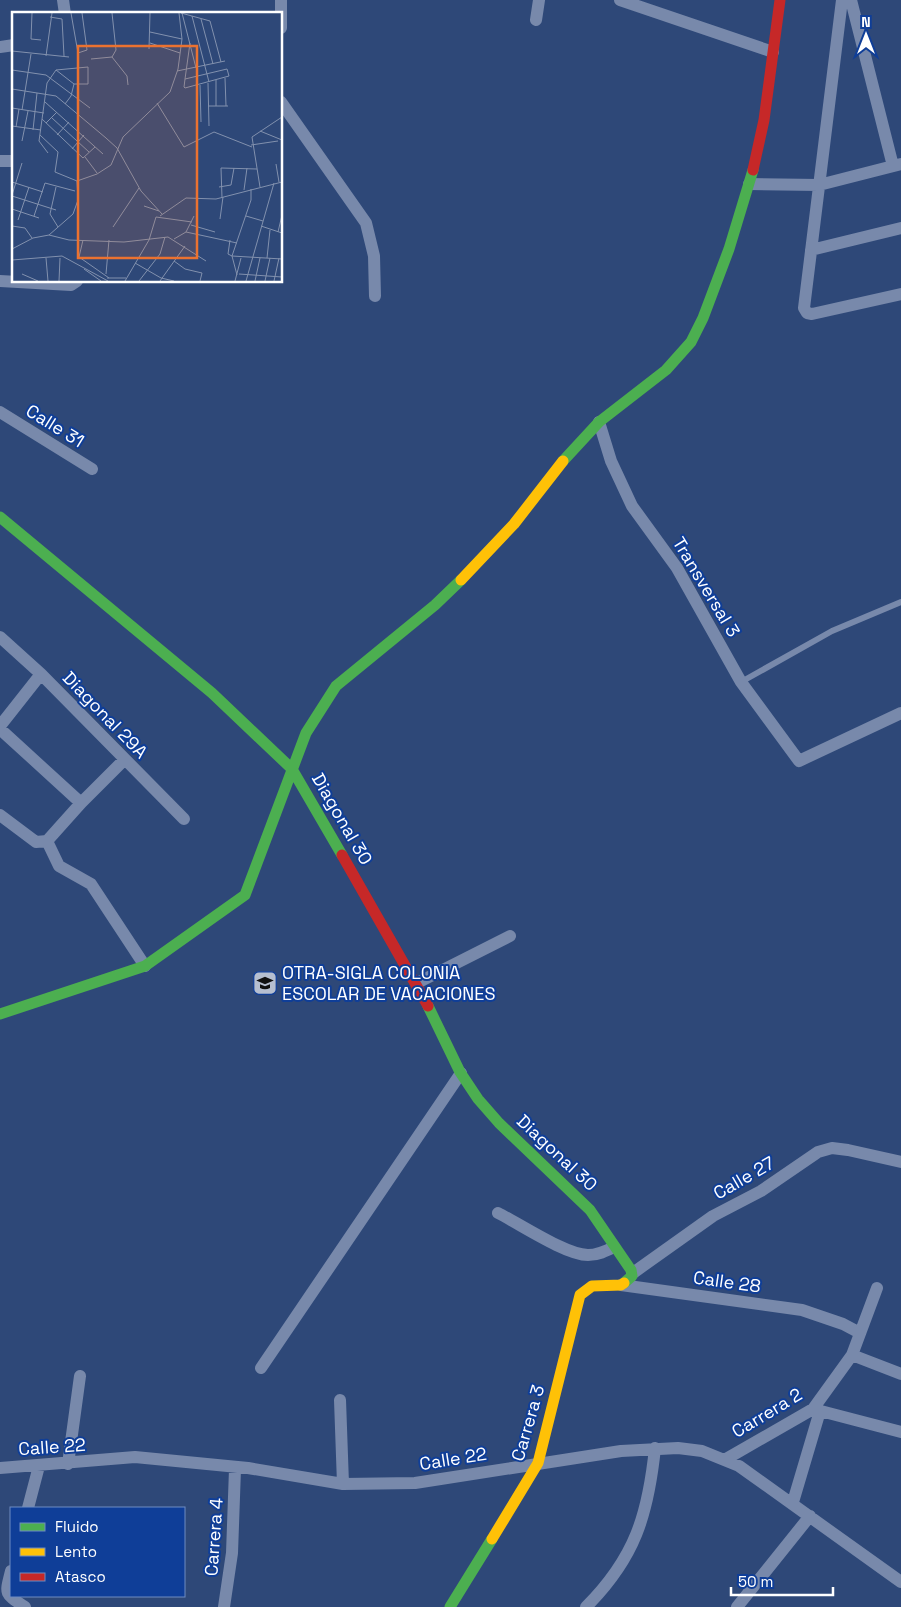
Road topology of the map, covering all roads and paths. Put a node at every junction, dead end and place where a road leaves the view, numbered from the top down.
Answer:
1 (539, 0) edge
2 (620, 0) edge
3 (780, 0) edge
4 (842, 0) edge
5 (851, 0) edge
6 (536, 20) dead end
7 (773, 52) junction
8 (282, 103) edge
9 (897, 165) edge
10 (749, 184) junction
11 (819, 185) junction
12 (901, 228) edge
13 (811, 250) junction
14 (24, 282) edge
15 (75, 282) edge
16 (901, 294) edge
17 (375, 296) dead end
18 (0, 412) edge
19 (599, 422) junction
20 (92, 469) dead end
21 (0, 517) edge
22 (901, 602) edge
23 (0, 637) edge
24 (41, 674) junction
25 (742, 682) junction
26 (901, 714) edge
27 (0, 728) edge
28 (124, 760) junction
29 (292, 769) junction
30 (81, 803) junction
31 (0, 815) edge
32 (184, 819) dead end
33 (41, 842) junction
34 (510, 936) dead end
35 (145, 966) junction
36 (417, 983) junction
37 (0, 1014) edge
38 (461, 1073) junction
39 (901, 1162) edge
40 (498, 1213) dead end
41 (614, 1247) junction
42 (633, 1273) junction
43 (621, 1285) junction
44 (877, 1288) dead end
45 (585, 1290) joint
46 (860, 1333) junction
47 (852, 1355) junction
48 (261, 1368) dead end
49 (901, 1374) edge
50 (80, 1376) dead end
51 (340, 1400) dead end
52 (816, 1410) junction
53 (901, 1432) edge
54 (654, 1448) junction
55 (726, 1459) junction
56 (538, 1463) junction
57 (68, 1464) junction
58 (39, 1466) junction
59 (0, 1468) edge
60 (236, 1469) junction
61 (343, 1484) junction
62 (793, 1502) junction
63 (28, 1507) edge
64 (810, 1516) junction
65 (10, 1575) edge
66 (901, 1582) edge
67 (25, 1607) edge
68 (224, 1607) edge
69 (450, 1607) edge
70 (586, 1607) edge
71 (737, 1607) edge

1 - 6 street
2 - 7 street
3 - 7 street
4 - 11 street
5 - 9 street
7 - 10 street
8 - 17 street
9 - 11 street
10 - 11 street
10 - 19 street
11 - 13 street
12 - 13 street
13 - 16 street
14 - 15 street
18 - 20 street, Calle 31
19 - 25 street, Transversal 3
19 - 29 street
21 - 29 street, Diagonal 30
22 - 25 lane
23 - 24 street, Diagonal 29A
24 - 27 street
24 - 28 street, Diagonal 29A
25 - 26 street, Transversal 3
27 - 30 street
28 - 30 street
28 - 32 street, Diagonal 29A
29 - 35 street
29 - 36 street, Diagonal 30
30 - 33 street
31 - 33 street
33 - 35 street
34 - 36 street
35 - 37 street
36 - 38 street, Diagonal 30
38 - 41 street, Diagonal 30
38 - 48 street
39 - 42 street, Calle 27
40 - 41 street
41 - 42 street, Diagonal 30
42 - 43 street, Calle 27
43 - 45 street, Calle 28
43 - 46 street, Calle 28
44 - 46 street, Carrera 2
45 - 56 street, Carrera 3
46 - 47 street, Carrera 2
47 - 49 street
47 - 52 street, Carrera 2
50 - 57 street
51 - 61 street
52 - 53 street
52 - 55 street, Carrera 2
52 - 62 street
54 - 55 street, Calle 22
54 - 56 street, Calle 22
54 - 70 street
55 - 62 street, Calle 22
56 - 61 street, Calle 22
56 - 69 street, Carrera 3
57 - 58 street, Calle 22
57 - 60 street, Calle 22
58 - 59 street, Calle 22
58 - 63 street
60 - 61 street, Calle 22
60 - 68 street, Carrera 4
62 - 64 street, Calle 22
64 - 66 street, Calle 22
64 - 71 street
65 - 67 street

